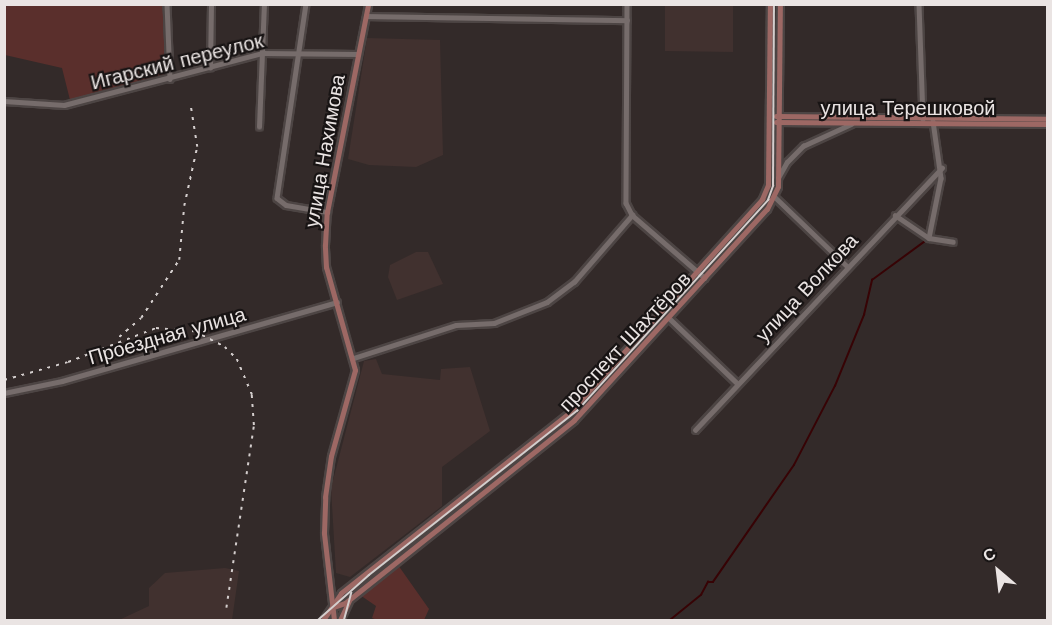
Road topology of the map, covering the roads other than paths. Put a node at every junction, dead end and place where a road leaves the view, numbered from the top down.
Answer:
1 (167, 4) edge
2 (211, 4) edge
3 (264, 4) edge
4 (306, 4) edge
5 (369, 4) edge
6 (627, 4) edge
7 (770, 4) edge
8 (780, 4) edge
9 (919, 4) edge
10 (366, 15) junction
11 (627, 20) junction
12 (298, 51) junction
13 (262, 53) junction
14 (358, 54) junction
15 (210, 68) junction
16 (170, 79) junction
17 (4, 101) edge
18 (769, 119) junction
19 (778, 119) junction
20 (923, 119) junction
21 (1047, 119) edge
22 (933, 120) junction
23 (859, 122) junction
24 (1047, 124) edge
25 (259, 127) dead end
26 (942, 168) junction
27 (778, 178) junction
28 (775, 197) junction
29 (327, 212) junction
30 (632, 215) junction
31 (895, 215) junction
32 (929, 238) junction
33 (953, 242) dead end
34 (847, 266) junction
35 (698, 272) junction
36 (705, 278) junction
37 (337, 302) junction
38 (669, 318) junction
39 (354, 358) junction
40 (738, 384) junction
41 (4, 393) edge
42 (695, 430) dead end
43 (350, 600) junction
44 (333, 608) junction
45 (323, 621) edge
46 (337, 621) edge

1 - 16 street
2 - 15 street
3 - 13 street
4 - 12 street
5 - 10 main road, улица Нахимова
6 - 11 street
7 - 18 main road, проспект Шахтёров
8 - 19 main road
9 - 20 street
10 - 11 street
10 - 14 main road, улица Нахимова
11 - 30 street
12 - 13 street, Игарский переулок
12 - 14 street, Игарский переулок
12 - 29 street
13 - 15 street, Игарский переулок
13 - 25 street
14 - 29 main road, улица Нахимова
15 - 16 street, Игарский переулок
16 - 17 street, Игарский переулок
18 - 19 main road, улица Терешковой
18 - 35 main road, проспект Шахтёров
19 - 20 main road, улица Терешковой
19 - 23 main road, улица Терешковой
19 - 27 main road
20 - 22 main road, улица Терешковой
20 - 23 main road, улица Терешковой
21 - 22 main road, улица Терешковой
22 - 24 main road, улица Терешковой
22 - 26 street
23 - 27 street
26 - 31 street, улица Волкова
26 - 32 street
27 - 28 main road
28 - 34 street
28 - 36 main road, проспект Шахтёров
29 - 37 main road, улица Нахимова
30 - 35 street
30 - 39 street
31 - 32 street
31 - 34 street, улица Волкова
32 - 33 street
34 - 40 street, улица Волкова
35 - 36 street
35 - 44 main road, проспект Шахтёров
36 - 38 main road, проспект Шахтёров
37 - 39 main road, улица Нахимова
37 - 41 street, Проездная улица
38 - 40 street
38 - 43 main road, проспект Шахтёров
39 - 44 main road, улица Нахимова
40 - 42 street, улица Волкова
43 - 44 main road
43 - 46 main road, проспект Шахтёров
44 - 45 main road, проспект Шахтёров
44 - 46 main road, улица Нахимова

